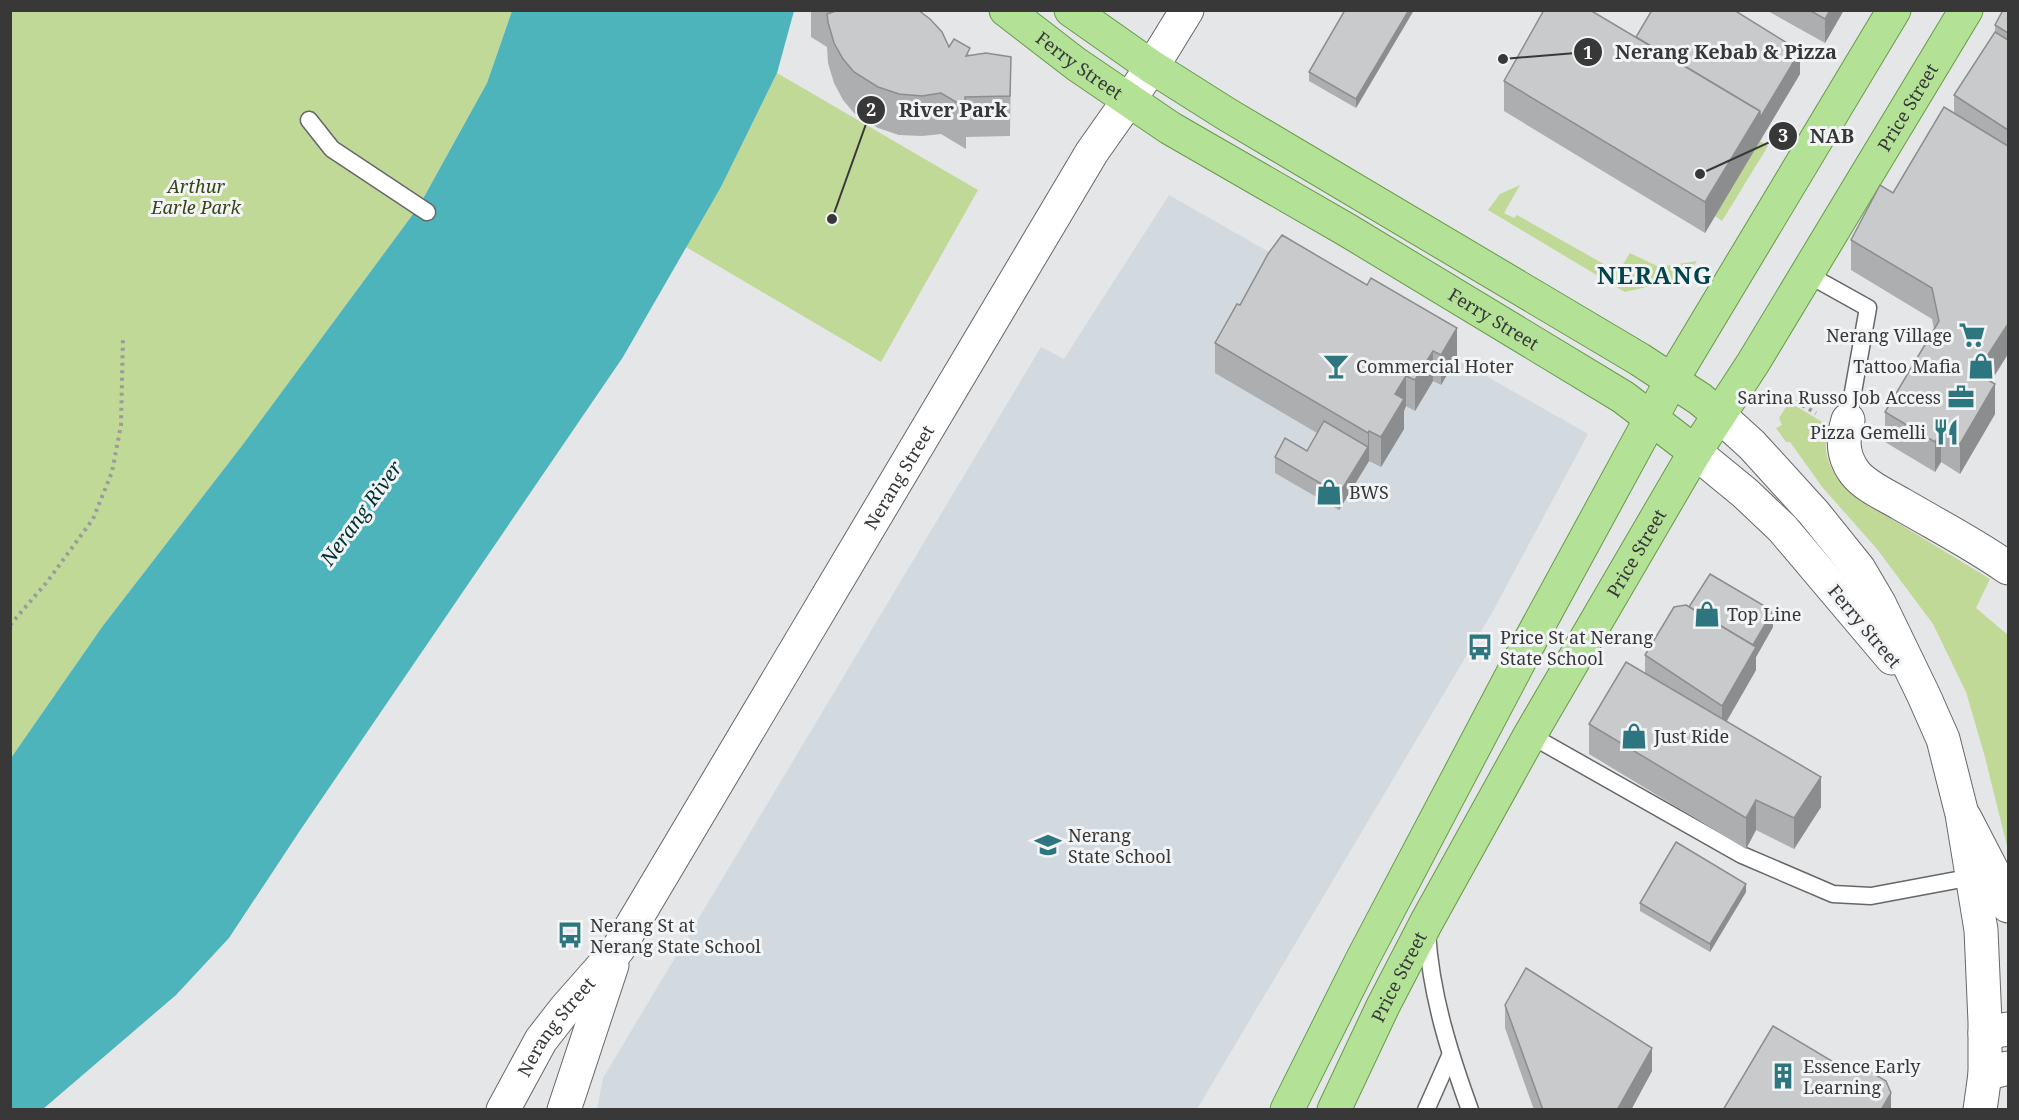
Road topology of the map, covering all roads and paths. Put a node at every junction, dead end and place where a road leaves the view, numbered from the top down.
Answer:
1 (1006, 10) edge
2 (1071, 10) edge
3 (1187, 10) edge
4 (1894, 10) edge
5 (1966, 10) edge
6 (1152, 67) junction
7 (1128, 100) junction
8 (309, 120) dead end
9 (428, 212) dead end
10 (1807, 274) junction
11 (123, 337) dead end
12 (1672, 380) junction
13 (1719, 415) junction
14 (1652, 418) junction
15 (1848, 420) joint
16 (1695, 452) junction
17 (2008, 568) edge
18 (10, 625) edge
19 (1924, 696) junction
20 (1530, 735) junction
21 (1984, 875) junction
22 (2008, 906) edge
23 (1426, 923) junction
24 (618, 949) junction
25 (1997, 1031) edge
26 (1450, 1056) junction
27 (1997, 1071) edge
28 (503, 1110) edge
29 (564, 1110) edge
30 (1287, 1110) edge
31 (1334, 1110) edge
32 (1426, 1110) edge
33 (1470, 1110) edge
34 (1980, 1110) edge

1 - 7 main road, Ferry Street
2 - 6 main road, Ferry Street
3 - 6 street, Nerang Street
4 - 12 main road
5 - 10 main road, Price Street
6 - 7 street, Nerang Street
6 - 12 main road, Ferry Street
7 - 14 main road, Ferry Street
7 - 24 street, Nerang Street
8 - 9 lane
10 - 13 main road, Price Street
10 - 15 lane
11 - 18 path
12 - 13 main road, Ferry Street
12 - 14 main road
13 - 16 main road, Price Street
13 - 19 street, Ferry Street
14 - 16 main road, Ferry Street
14 - 30 main road
15 - 17 street
16 - 19 street, Ferry Street
16 - 20 main road, Price Street
19 - 21 street, Ferry Street
20 - 21 lane
20 - 23 main road, Price Street
21 - 22 street
21 - 25 street, Ferry Street
23 - 26 lane
23 - 31 main road, Price Street
24 - 28 street, Nerang Street
24 - 29 street, Nerang Street
25 - 27 street, Ferry Street
26 - 32 lane
26 - 33 lane
27 - 34 street, Ferry Street

